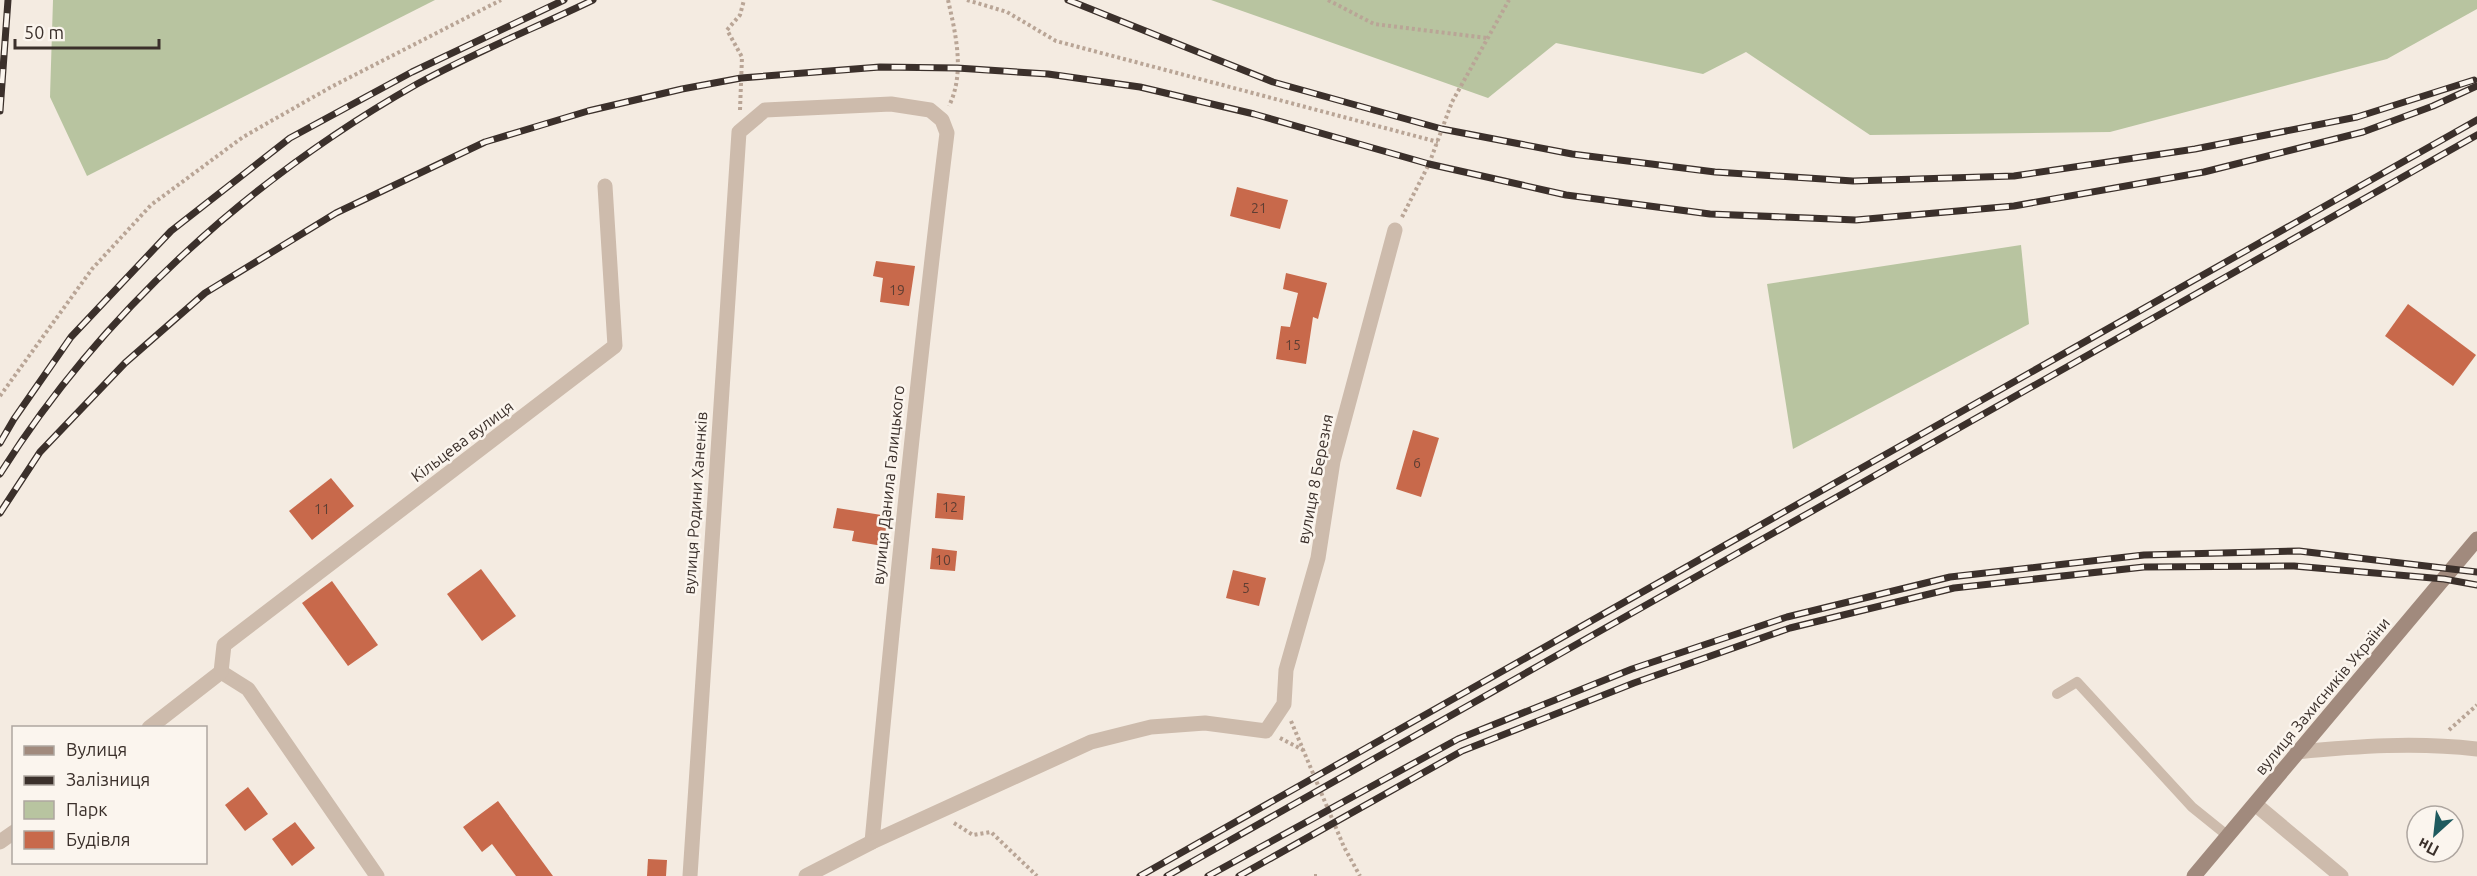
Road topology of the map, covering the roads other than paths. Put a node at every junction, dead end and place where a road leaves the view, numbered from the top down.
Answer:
1 (739, 132) joint
2 (605, 186) dead end
3 (1395, 230) road end
4 (2477, 539) edge
5 (221, 672) junction
6 (2057, 694) dead end
7 (152, 726) edge
8 (2477, 749) edge
9 (2297, 752) junction
10 (2254, 804) junction
11 (2228, 836) junction
12 (872, 842) junction
13 (377, 876) edge
14 (690, 876) edge
15 (806, 876) edge
16 (2194, 876) edge
17 (2341, 876) edge

1 - 12 street, вулиця Данила Галицького
1 - 14 street, вулиця Родини Ханенків
2 - 5 street, Кільцева вулиця
3 - 12 street, вулиця 8 Березня
4 - 9 main road, вулиця Захисників України
5 - 7 street
5 - 13 street
6 - 11 lane
8 - 9 street
9 - 10 main road, вулиця Захисників України
10 - 11 main road, вулиця Захисників України
10 - 17 street
11 - 16 main road, вулиця Захисників України
12 - 15 street

